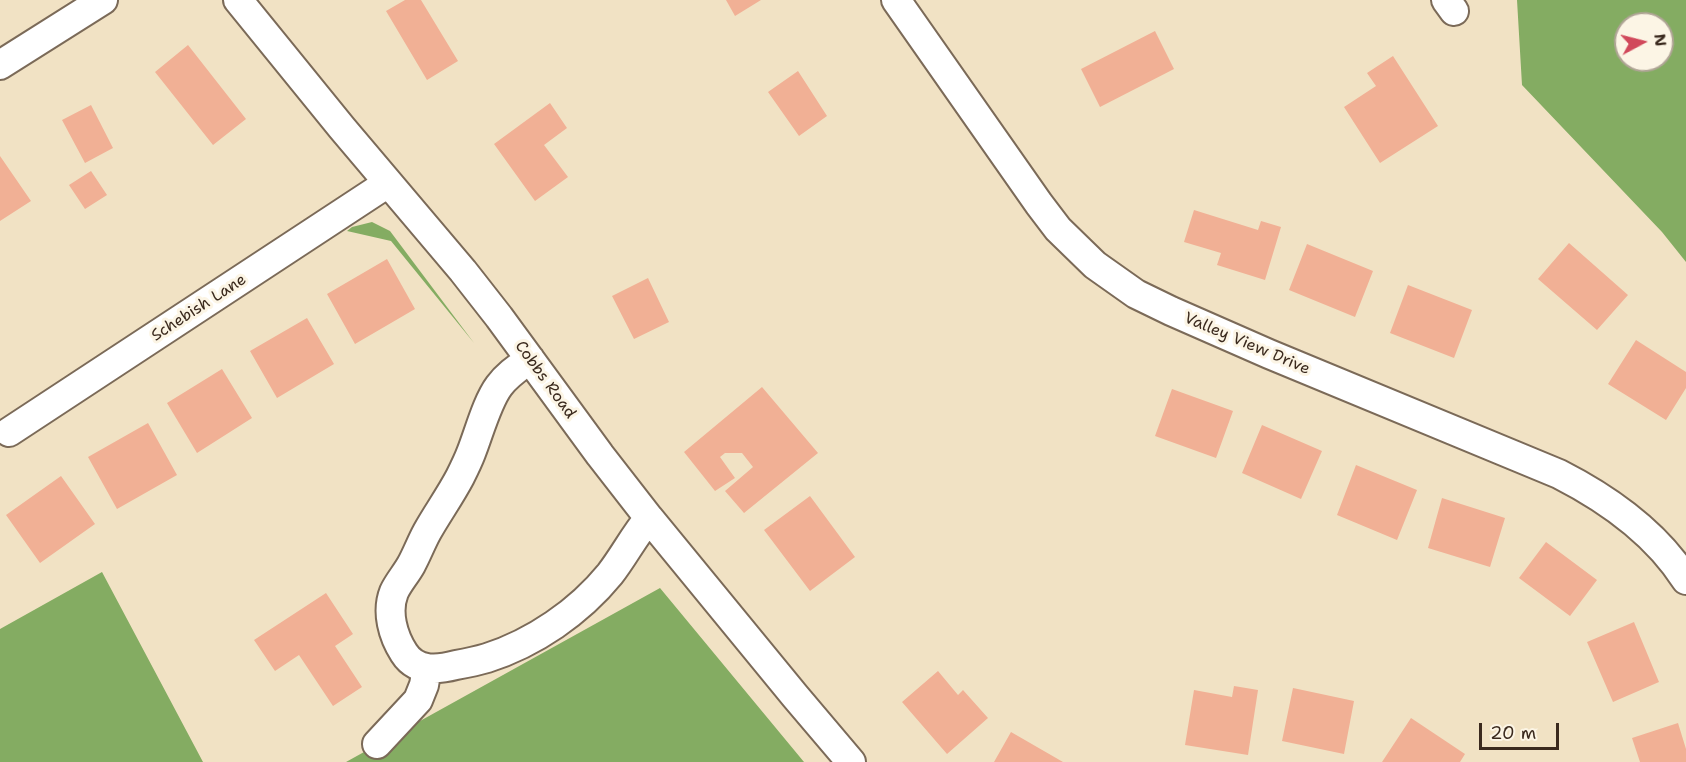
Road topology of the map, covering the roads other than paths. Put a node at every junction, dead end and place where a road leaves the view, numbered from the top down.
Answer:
1 (102, 0) edge
2 (238, 0) edge
3 (896, 0) edge
4 (0, 65) edge
5 (388, 183) junction
6 (530, 359) junction
7 (9, 432) dead end
8 (649, 518) junction
9 (1686, 580) edge
10 (427, 668) junction
11 (377, 744) dead end
12 (851, 762) edge

1 - 4 street
2 - 5 street, Cobbs Road
3 - 9 street, Valley View Drive
5 - 6 street, Cobbs Road
5 - 7 street, Schebish Lane
6 - 8 street, Cobbs Road
6 - 10 street
8 - 10 street
8 - 12 street, Cobbs Road
10 - 11 street

